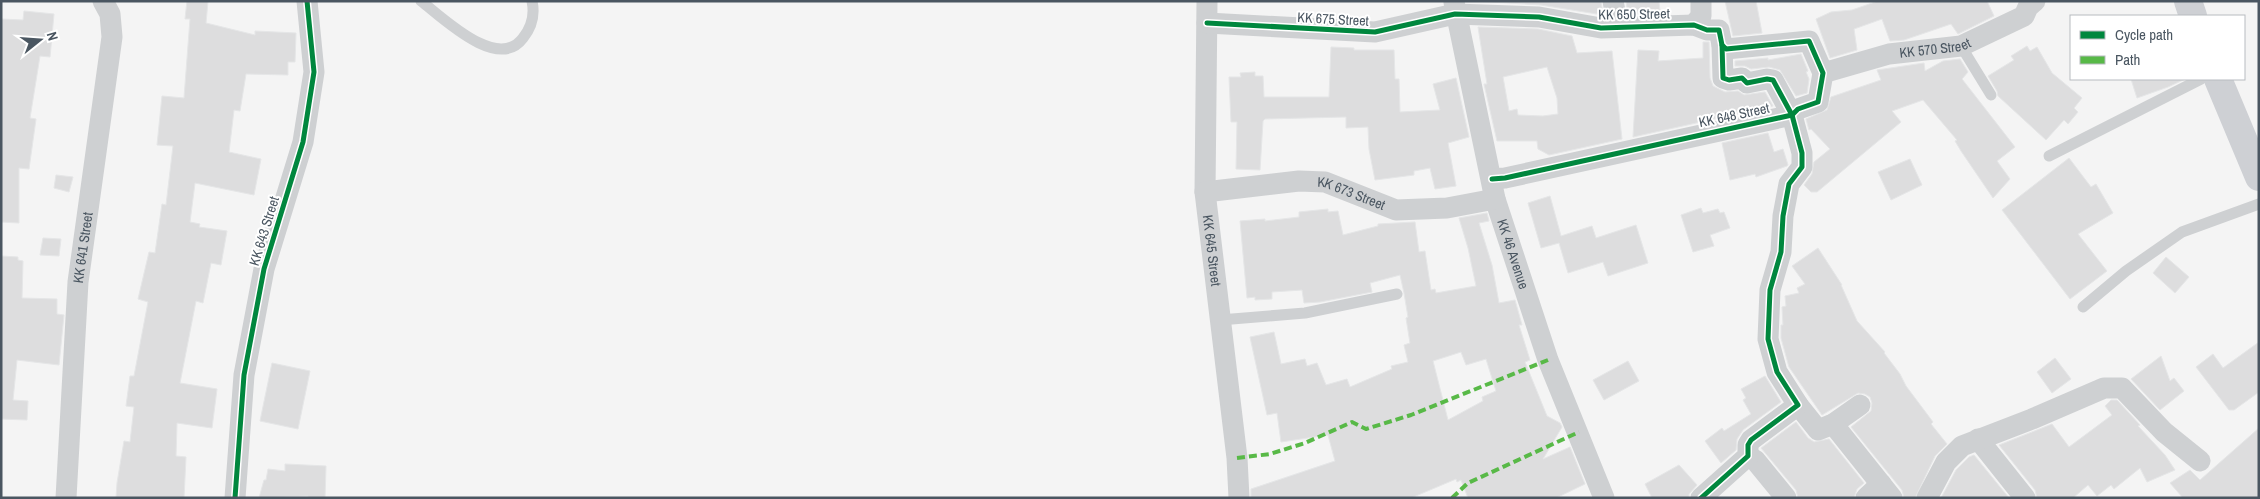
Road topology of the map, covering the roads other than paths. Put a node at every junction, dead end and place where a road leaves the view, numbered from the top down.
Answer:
1 (103, 1) edge
2 (307, 1) edge
3 (421, 1) edge
4 (532, 1) edge
5 (1207, 1) edge
6 (1613, 1) edge
7 (1701, 1) edge
8 (2188, 1) edge
9 (2028, 3) edge
10 (1455, 8) edge
11 (2194, 15) edge
12 (1207, 23) junction
13 (1694, 25) junction
14 (1618, 27) junction
15 (1722, 45) junction
16 (1961, 46) junction
17 (1823, 73) junction
18 (2199, 80) edge
19 (2218, 80) edge
20 (1991, 95) dead end
21 (1792, 115) junction
22 (2048, 156) dead end
23 (2259, 177) edge
24 (1493, 189) junction
25 (1205, 192) junction
26 (2259, 204) edge
27 (1397, 294) dead end
28 (2084, 307) dead end
29 (1220, 320) junction
30 (1798, 405) junction
31 (1860, 405) dead end
32 (1833, 424) junction
33 (1978, 439) junction
34 (1748, 456) junction
35 (2200, 462) dead end
36 (1880, 493) edge
37 (1595, 494) edge
38 (66, 498) edge
39 (235, 498) edge
40 (1239, 498) edge
41 (1700, 498) edge
42 (1786, 498) edge
43 (1927, 498) edge
44 (2025, 498) edge

1 - 38 street, KK 641 Street
2 - 39 street, KK 643 Street
3 - 4 lane
5 - 12 street, KK 645 Street
6 - 14 street
7 - 13 street
8 - 11 main road
9 - 16 street, KK 570 Street
10 - 12 street, KK 675 Street
10 - 14 street, KK 650 Street
10 - 24 street, KK 46 Avenue
12 - 25 street, KK 645 Street
13 - 14 street, KK 650 Street
13 - 15 street
15 - 17 street
15 - 21 street
16 - 17 street, KK 570 Street
16 - 20 lane
17 - 21 street, KK 648 Street
18 - 22 lane
19 - 23 main road
21 - 24 street, KK 648 Street
21 - 30 street
24 - 25 street, KK 673 Street
24 - 37 street, KK 46 Avenue
25 - 29 street, KK 645 Street
26 - 28 lane
27 - 29 lane
29 - 40 street, KK 645 Street
30 - 32 street
30 - 34 street
31 - 32 street
32 - 36 street
33 - 35 street
33 - 43 street
33 - 44 street
34 - 41 street
34 - 42 street

